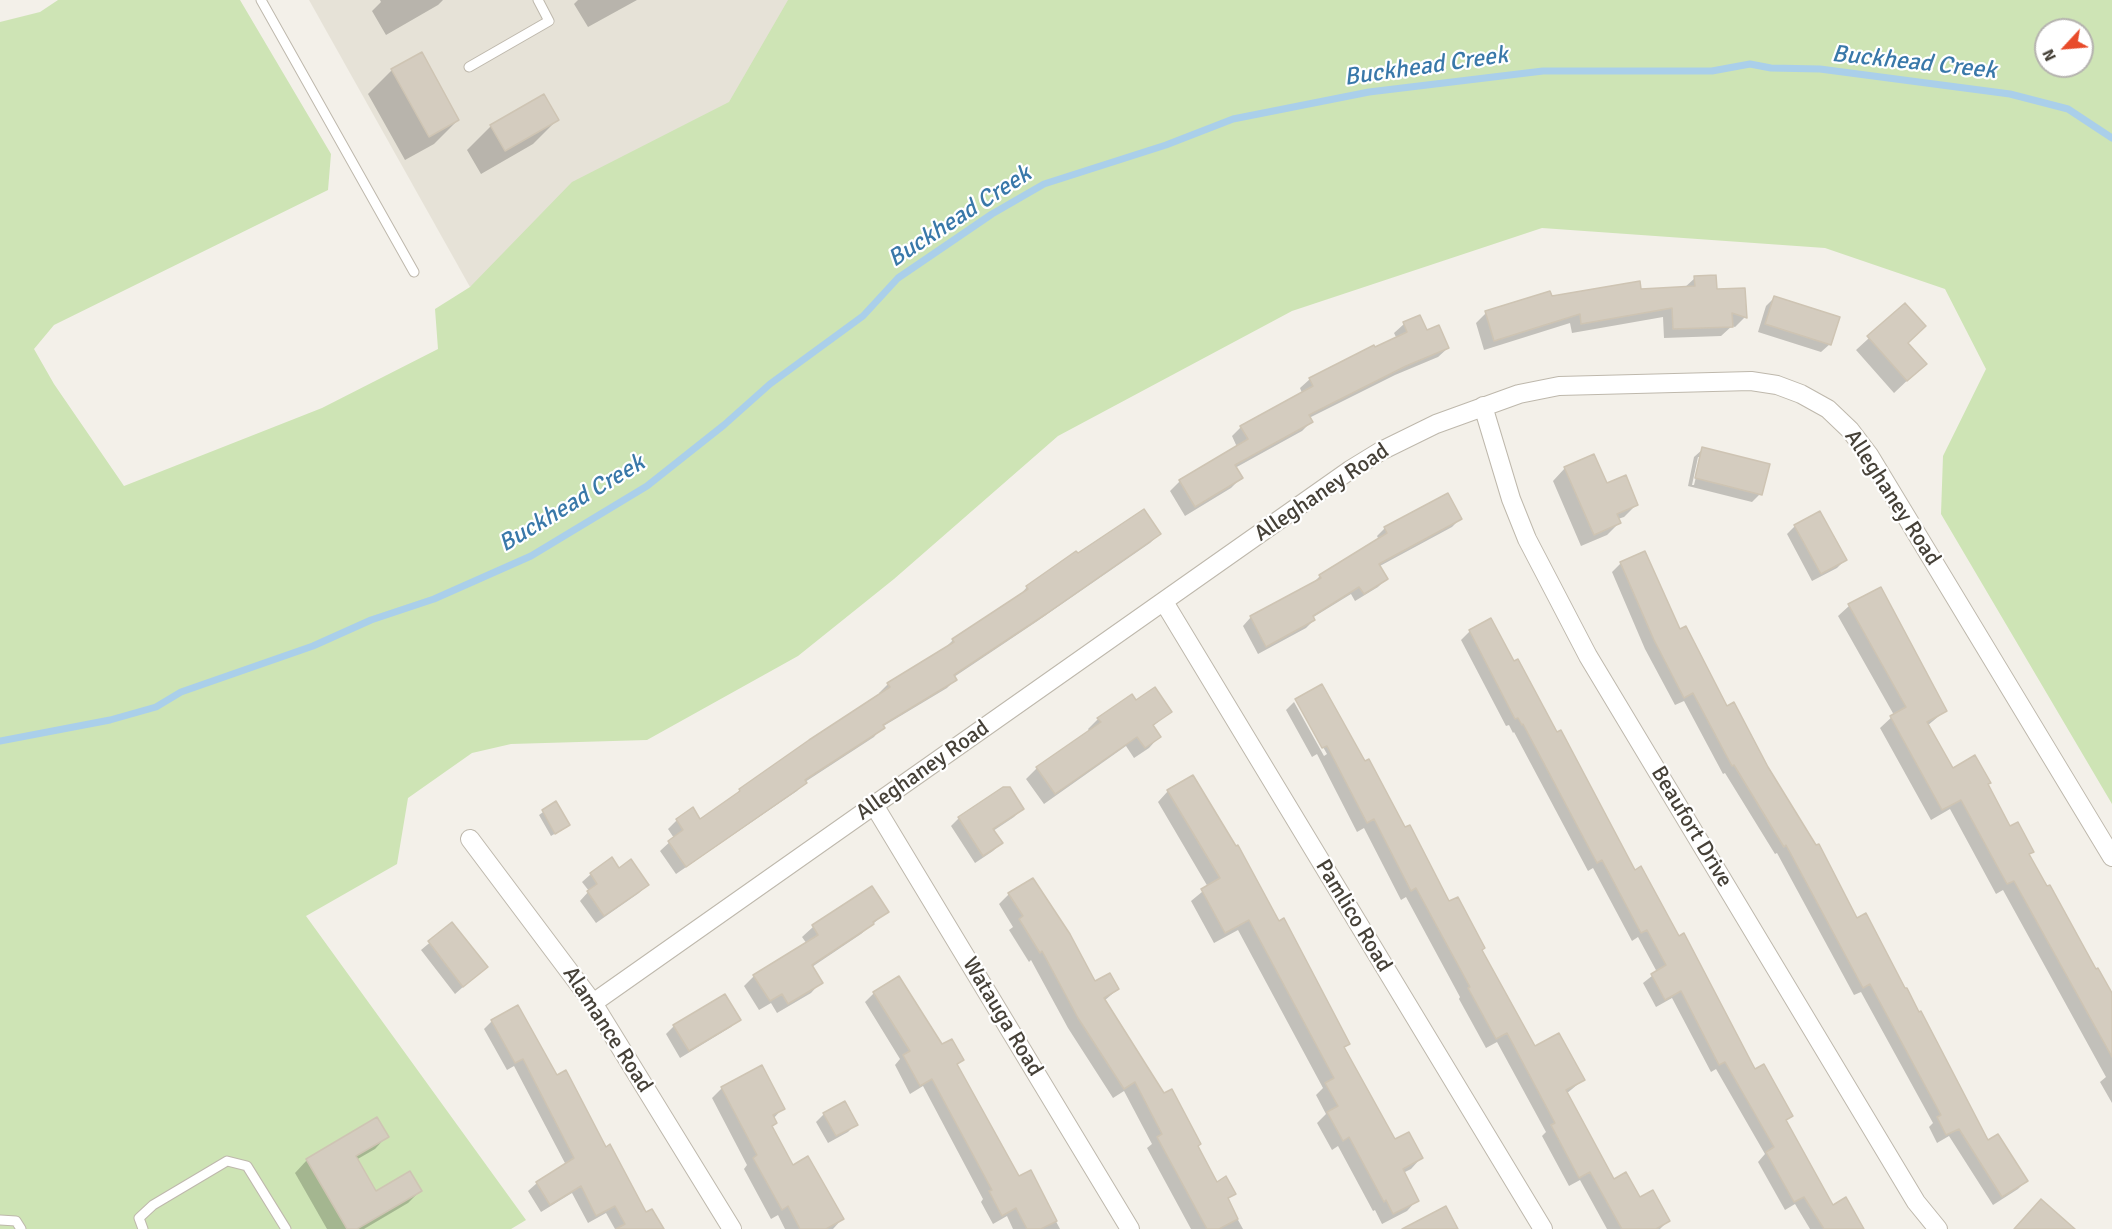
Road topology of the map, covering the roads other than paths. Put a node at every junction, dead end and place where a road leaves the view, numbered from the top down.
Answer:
1 (261, 0) edge
2 (538, 0) edge
3 (469, 67) dead end
4 (414, 272) dead end
5 (1483, 406) junction
6 (1164, 602) junction
7 (874, 805) junction
8 (470, 839) dead end
9 (2112, 857) edge
10 (593, 1003) junction
11 (0, 1220) edge
12 (21, 1229) edge
13 (143, 1229) edge
14 (286, 1229) edge
15 (732, 1229) edge
16 (1130, 1229) edge
17 (1543, 1229) edge
18 (1938, 1229) edge

1 - 4 lane
2 - 3 lane
5 - 6 street, Alleghaney Road
5 - 9 street, Alleghaney Road
5 - 18 street, Beaufort Drive
6 - 7 street, Alleghaney Road
6 - 17 street, Pamlico Road
7 - 10 street, Alleghaney Road
7 - 16 street, Watauga Road
8 - 10 street, Alamance Road
10 - 15 street, Alamance Road
11 - 12 lane
13 - 14 lane

